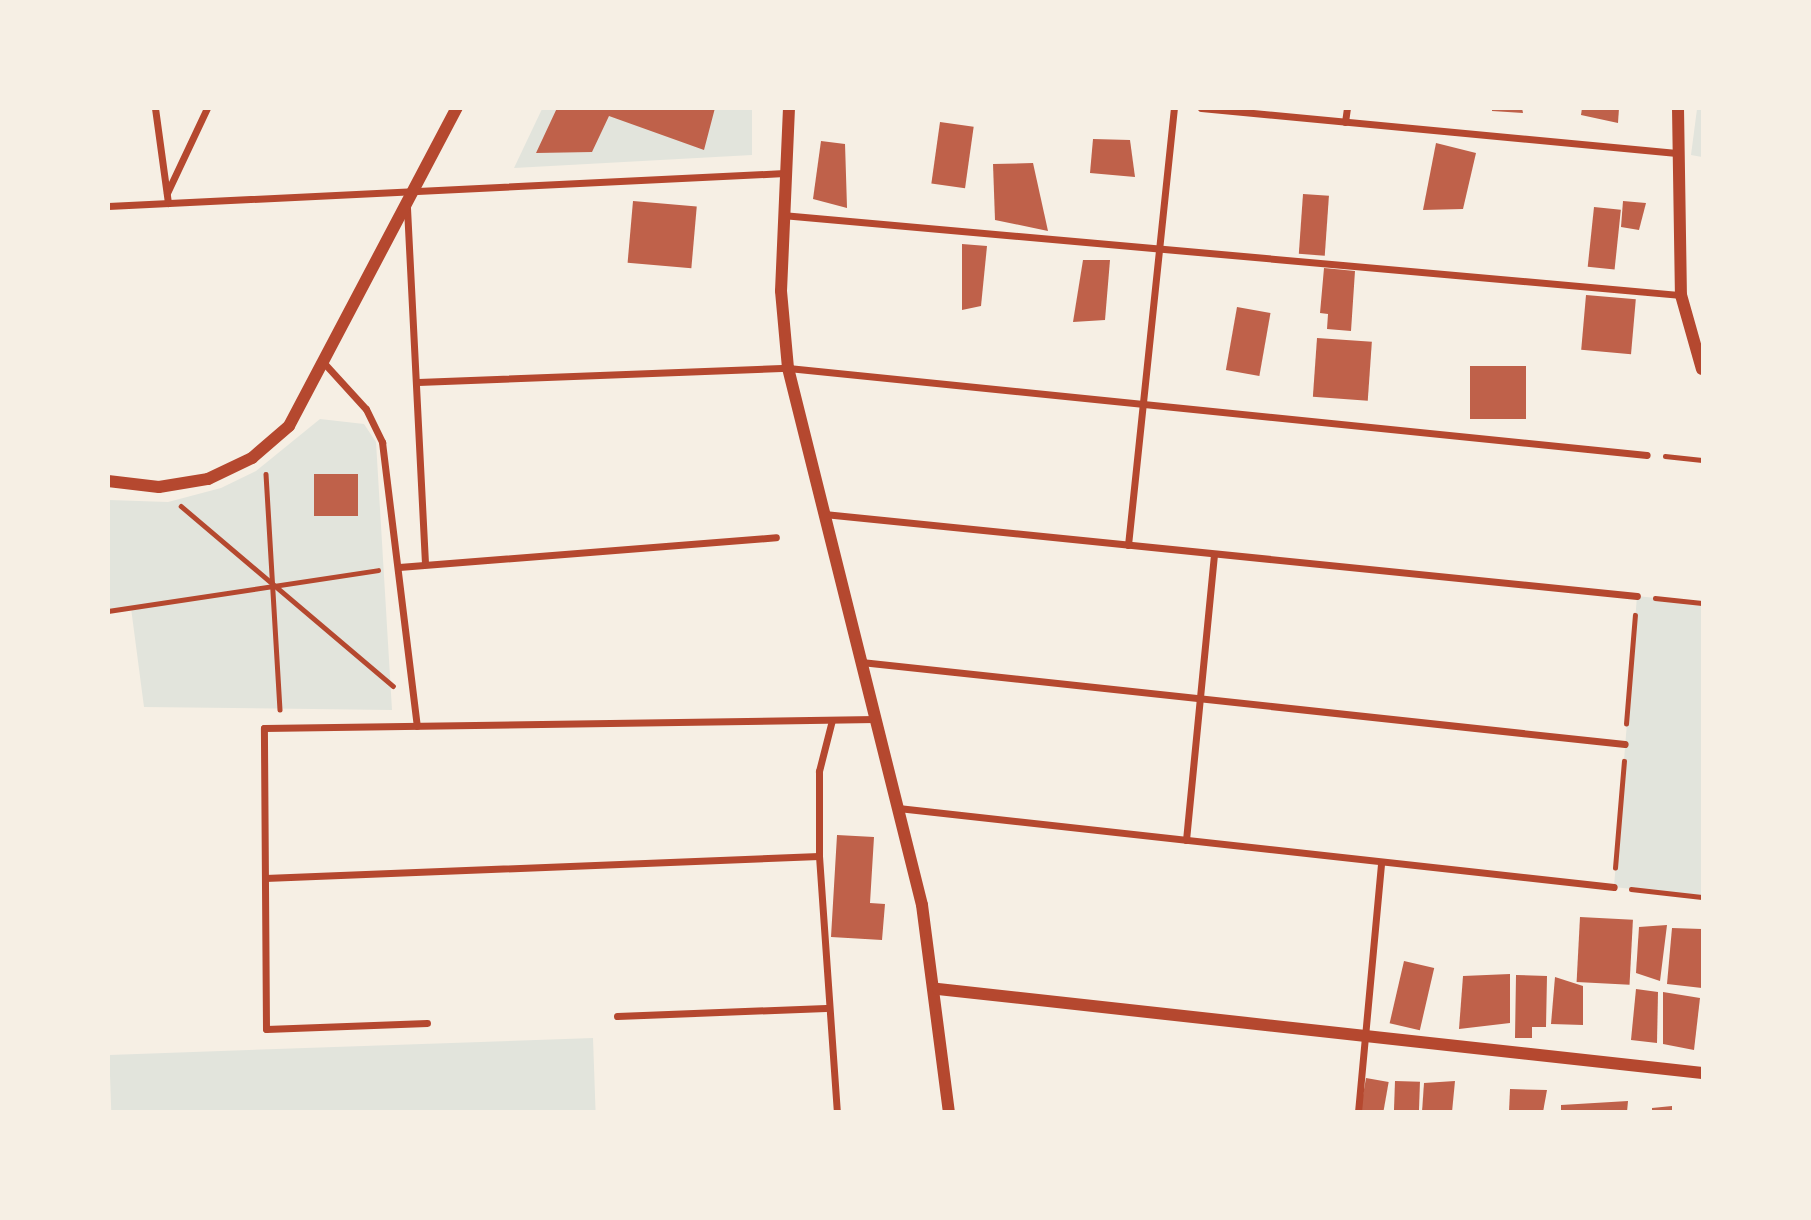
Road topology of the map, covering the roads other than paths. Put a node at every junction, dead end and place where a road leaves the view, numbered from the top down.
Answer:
1 (155, 108) edge
2 (207, 108) edge
3 (457, 108) edge
4 (789, 108) edge
5 (1174, 108) edge
6 (1201, 108) edge
7 (1348, 108) edge
8 (1678, 108) edge
9 (1345, 122) junction
10 (1674, 153) junction
11 (784, 173) junction
12 (167, 194) junction
13 (409, 196) junction
14 (168, 203) junction
15 (108, 206) edge
16 (782, 215) junction
17 (1159, 250) junction
18 (1681, 295) junction
19 (324, 363) junction
20 (788, 368) junction
21 (1703, 369) edge
22 (418, 382) junction
23 (1143, 404) junction
24 (1647, 455) road end
25 (108, 481) edge
26 (823, 514) junction
27 (776, 537) dead end
28 (1128, 545) junction
29 (1214, 554) junction
30 (425, 564) junction
31 (399, 567) junction
32 (1637, 596) road end
33 (861, 662) junction
34 (1200, 698) junction
35 (875, 719) junction
36 (832, 720) junction
37 (417, 726) junction
38 (1625, 744) dead end
39 (898, 808) junction
40 (1186, 840) junction
41 (819, 856) junction
42 (1381, 862) junction
43 (265, 878) junction
44 (1614, 887) road end
45 (937, 989) junction
46 (826, 1008) junction
47 (617, 1016) dead end
48 (427, 1023) dead end
49 (1365, 1034) junction
50 (1703, 1073) edge
51 (837, 1111) edge
52 (949, 1111) edge
53 (1357, 1111) edge

1 - 12 street
2 - 12 street
3 - 13 street
4 - 11 street
5 - 17 street
6 - 9 street
7 - 9 street
8 - 10 street
9 - 10 street
10 - 18 street
11 - 13 street
11 - 16 street
12 - 14 street
13 - 14 street
13 - 19 street
13 - 22 street
14 - 15 street
16 - 17 street
16 - 20 street
17 - 18 street
17 - 23 street
18 - 21 street
19 - 25 street
19 - 31 street
20 - 22 street
20 - 23 street
20 - 26 street
22 - 30 street
23 - 24 street
23 - 28 street
26 - 28 street
26 - 33 street
27 - 30 street
28 - 29 street
29 - 32 street
29 - 34 street
30 - 31 street
31 - 37 street
33 - 34 street
33 - 35 street
34 - 38 street
34 - 40 street
35 - 36 street
35 - 39 street
36 - 37 street
36 - 41 street
37 - 43 street
39 - 40 street
39 - 45 street
40 - 42 street
41 - 43 street
41 - 46 street
42 - 44 street
42 - 49 street
43 - 48 street
45 - 49 street
45 - 52 street
46 - 47 street
46 - 51 street
49 - 50 street
49 - 53 street

